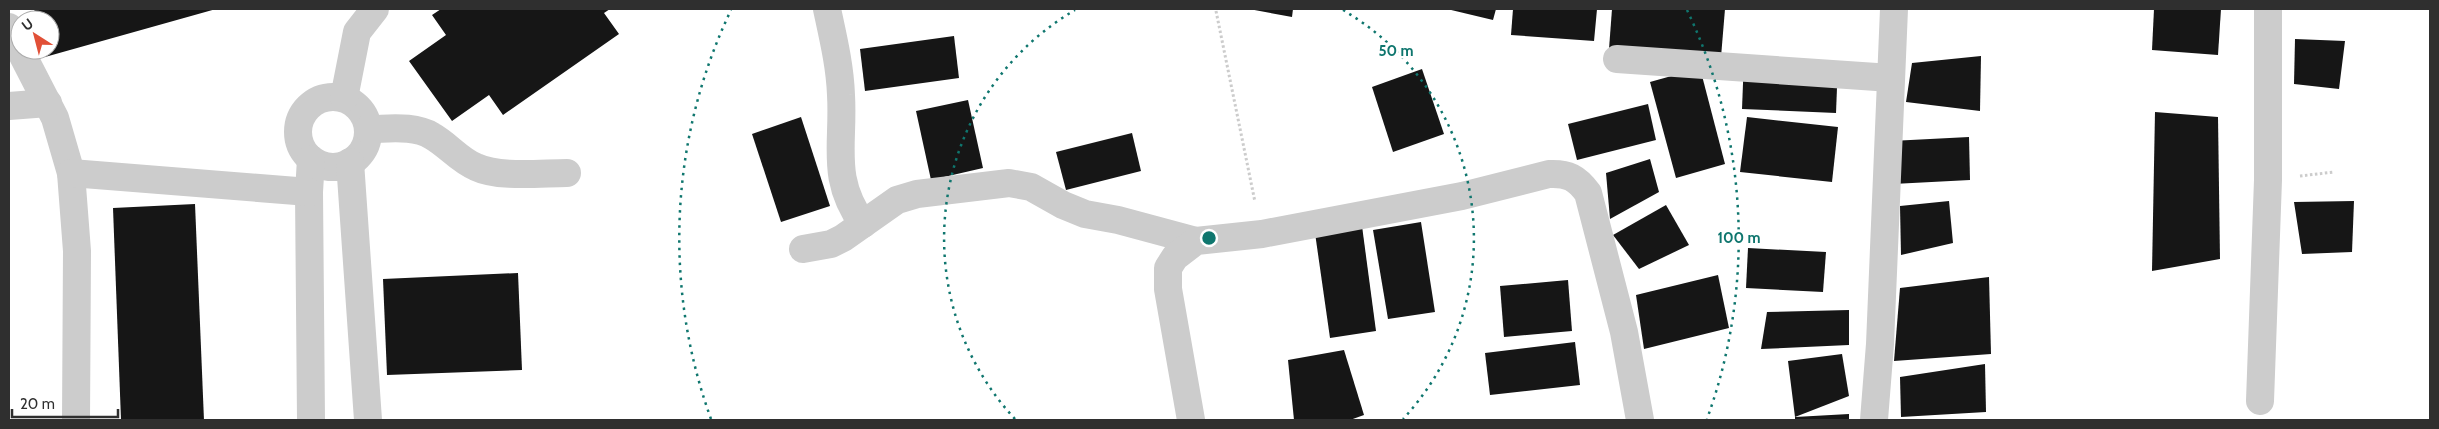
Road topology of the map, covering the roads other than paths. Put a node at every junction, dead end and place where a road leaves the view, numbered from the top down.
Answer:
1 (375, 9) edge
2 (827, 9) edge
3 (1894, 9) edge
4 (2268, 9) edge
5 (1617, 59) dead end
6 (25, 60) edge
7 (1890, 78) junction
8 (344, 98) junction
9 (48, 103) junction
10 (9, 106) edge
11 (368, 128) junction
12 (311, 159) junction
13 (350, 162) junction
14 (71, 173) junction
15 (567, 173) dead end
16 (308, 192) junction
17 (863, 224) junction
18 (1196, 241) junction
19 (803, 249) dead end
20 (2260, 401) dead end
21 (76, 420) edge
22 (312, 420) edge
23 (368, 420) edge
24 (1191, 420) edge
25 (1640, 420) edge
26 (1874, 420) edge

1 - 8 street
2 - 17 street
3 - 7 street
4 - 20 street
5 - 7 street
6 - 9 street
7 - 26 street
8 - 11 street
8 - 12 street
9 - 10 street
9 - 14 street
11 - 13 street
11 - 15 street
12 - 13 street
12 - 16 street
13 - 23 street
14 - 16 street
14 - 21 street
16 - 22 street
17 - 18 street
17 - 19 street
18 - 24 street
18 - 25 street

